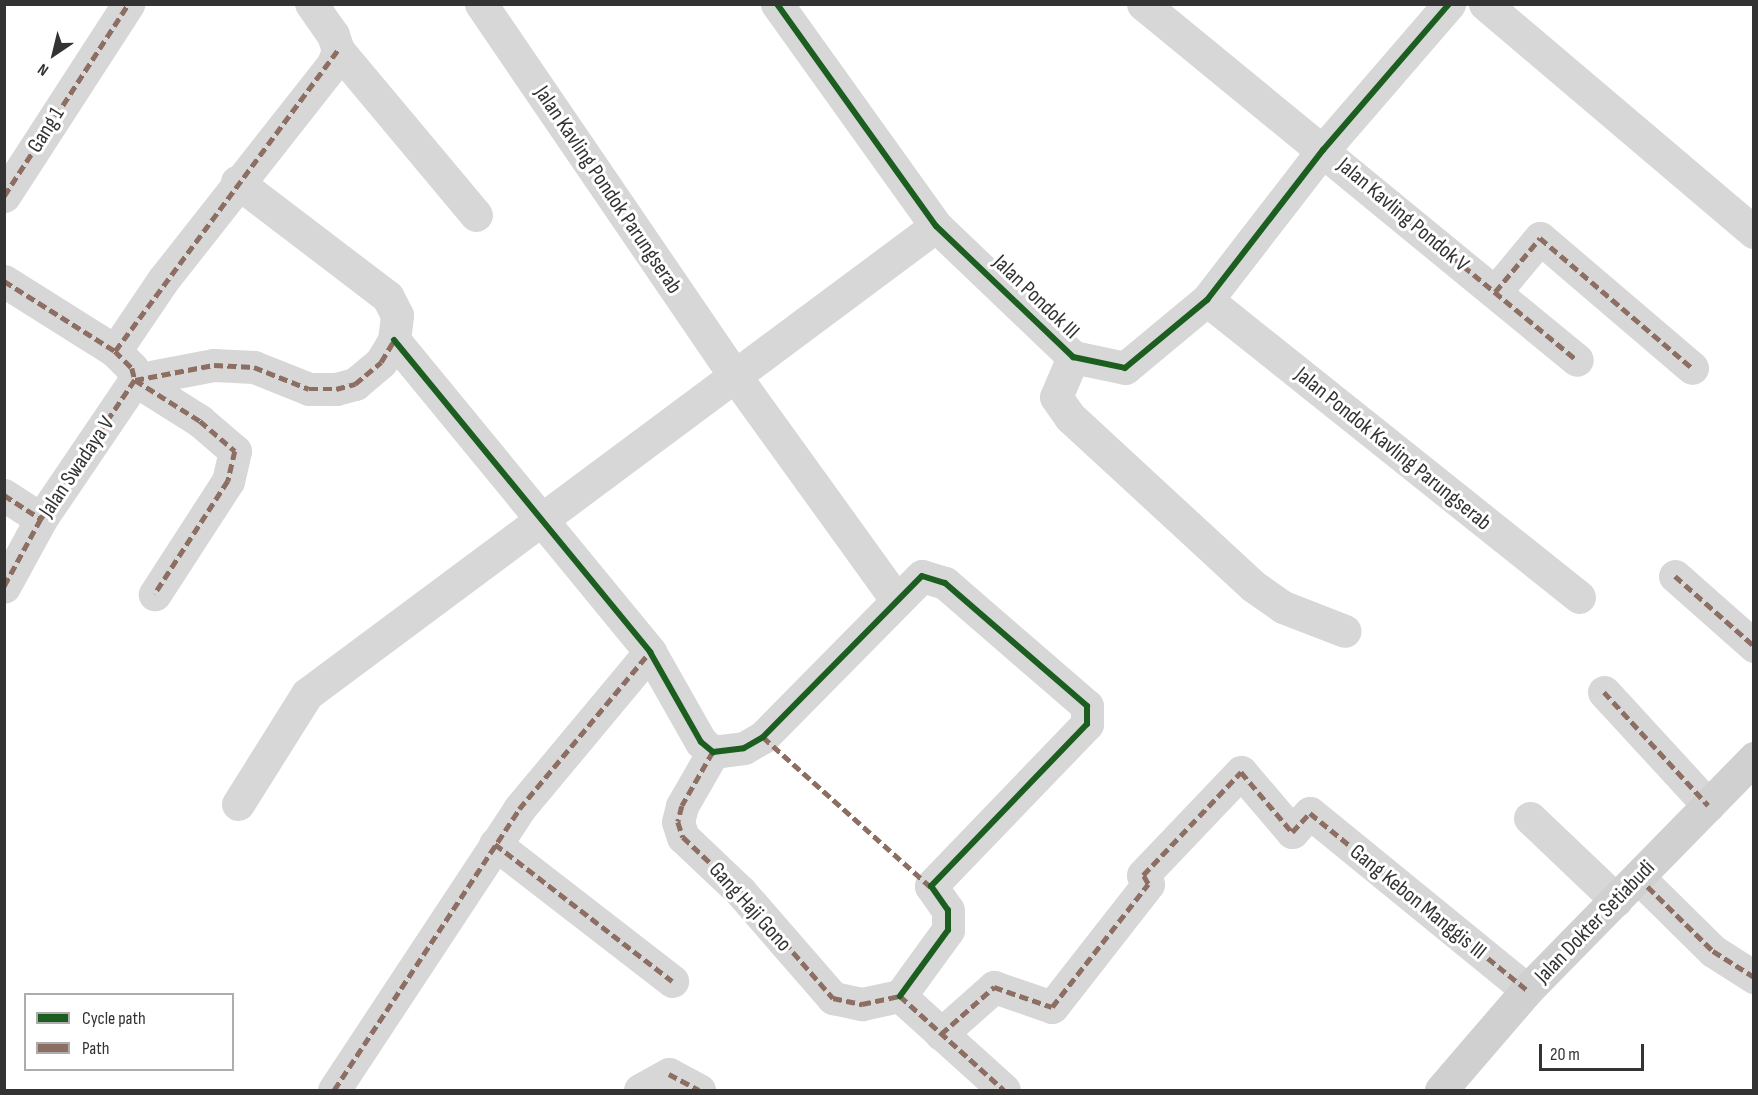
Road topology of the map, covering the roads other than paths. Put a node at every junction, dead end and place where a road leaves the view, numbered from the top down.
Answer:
1 (128, 4) edge
2 (311, 4) edge
3 (481, 4) edge
4 (777, 4) edge
5 (1143, 4) edge
6 (1449, 4) edge
7 (1485, 4) edge
8 (338, 50) junction
9 (1323, 150) junction
10 (237, 182) junction
11 (4, 196) edge
12 (476, 215) dead end
13 (936, 226) junction
14 (1754, 232) edge
15 (4, 281) edge
16 (1495, 292) junction
17 (1207, 300) junction
18 (394, 340) junction
19 (116, 351) junction
20 (1073, 357) junction
21 (1577, 360) dead end
22 (1692, 368) dead end
23 (735, 376) junction
24 (135, 380) junction
25 (4, 495) edge
26 (543, 516) junction
27 (41, 519) junction
28 (1675, 576) dead end
29 (4, 587) edge
30 (155, 594) dead end
31 (1579, 597) dead end
32 (896, 599) junction
33 (1345, 631) dead end
34 (1754, 646) edge
35 (650, 652) junction
36 (1604, 692) dead end
37 (713, 752) junction
38 (1754, 758) edge
39 (238, 804) dead end
40 (1708, 805) junction
41 (1530, 818) dead end
42 (495, 844) junction
43 (1627, 889) junction
44 (1754, 977) edge
45 (672, 981) dead end
46 (1527, 990) junction
47 (900, 996) junction
48 (941, 1034) junction
49 (334, 1090) edge
50 (640, 1090) edge
51 (699, 1090) edge
52 (1004, 1090) edge
53 (1442, 1090) edge

1 - 11 street, Gang 1
2 - 8 street
3 - 23 street, Jalan Kavling Pondok Parungserab
4 - 13 street, Jalan Pondok III
5 - 9 street, Jalan Kavling Pondok V
6 - 9 street, Jalan Pondok III
7 - 14 street
8 - 10 street
8 - 12 street
9 - 16 street, Jalan Kavling Pondok V
9 - 17 street, Jalan Pondok III
10 - 18 street
10 - 19 street
13 - 20 street, Jalan Pondok III
13 - 23 street
15 - 19 street
16 - 21 street, Jalan Kavling Pondok V
16 - 22 street
17 - 20 street, Jalan Pondok III
17 - 31 street, Jalan Pondok Kavling Parungserab
18 - 24 street
18 - 26 street
19 - 24 street
20 - 33 street
23 - 26 street
23 - 32 street, Jalan Kavling Pondok Parungserab
24 - 27 street, Jalan Swadaya V
24 - 30 street
25 - 27 street
26 - 35 street
26 - 39 street
27 - 29 street, Jalan Swadaya V
28 - 34 street
32 - 37 street
32 - 47 street
35 - 37 street
35 - 42 street
36 - 40 street
37 - 47 street, Gang Haji Gono
38 - 40 street, Jalan Dokter Setiabudi
40 - 43 street, Jalan Dokter Setiabudi
41 - 43 street
42 - 45 street
42 - 49 street
43 - 44 street
43 - 46 street, Jalan Dokter Setiabudi
46 - 48 street, Gang Kebon Manggis III
46 - 53 street, Jalan Dokter Setiabudi
47 - 48 street
48 - 52 street
50 - 51 street

